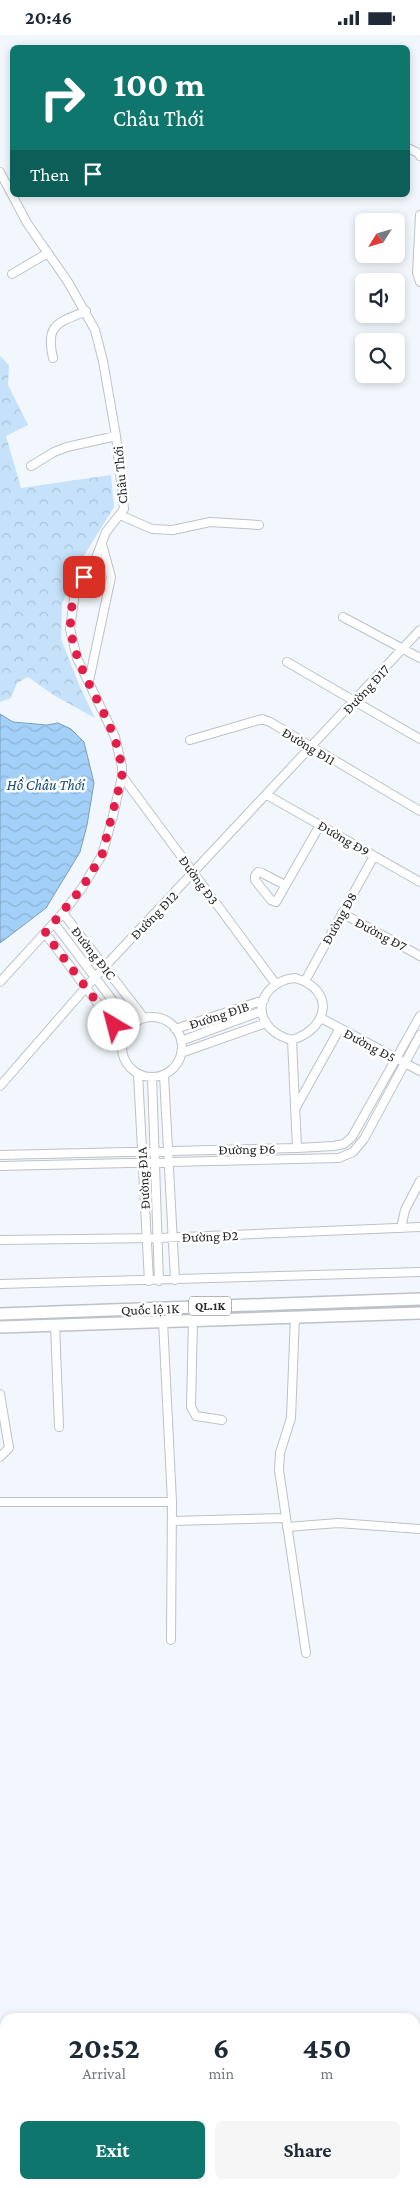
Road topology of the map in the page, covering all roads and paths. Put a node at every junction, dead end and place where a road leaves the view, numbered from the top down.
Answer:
1 (410, 149) edge
2 (420, 157) edge
3 (0, 172) edge
4 (10, 191) edge
5 (13, 197) edge
6 (420, 215) edge
7 (46, 254) junction
8 (12, 275) dead end
9 (420, 282) edge
10 (86, 311) junction
11 (53, 358) dead end
12 (116, 436) junction
13 (31, 466) dead end
14 (120, 515) junction
15 (259, 525) dead end
16 (102, 544) junction
17 (343, 617) dead end
18 (420, 630) edge
19 (403, 649) junction
20 (420, 658) edge
21 (287, 662) dead end
22 (89, 681) junction
23 (354, 702) junction
24 (420, 739) edge
25 (190, 740) dead end
26 (311, 747) junction
27 (122, 776) junction
28 (267, 795) junction
29 (420, 811) edge
30 (320, 825) junction
31 (374, 856) junction
32 (194, 873) junction
33 (420, 882) edge
34 (285, 885) dead end
35 (63, 913) junction
36 (342, 913) junction
37 (54, 923) junction
38 (45, 933) junction
39 (420, 956) edge
40 (104, 967) junction
41 (95, 977) junction
42 (305, 981) junction
43 (0, 982) edge
44 (275, 983) junction
45 (86, 987) junction
46 (264, 1000) junction
47 (262, 1011) junction
48 (219, 1015) junction
49 (420, 1016) edge
50 (144, 1018) junction
51 (321, 1018) junction
52 (266, 1023) junction
53 (131, 1025) junction
54 (223, 1026) junction
55 (340, 1028) junction
56 (176, 1029) junction
57 (420, 1035) edge
58 (123, 1037) junction
59 (228, 1037) junction
60 (292, 1040) junction
61 (181, 1041) junction
62 (181, 1053) junction
63 (396, 1059) junction
64 (405, 1063) junction
65 (420, 1071) edge
66 (138, 1074) junction
67 (164, 1075) junction
68 (152, 1077) junction
69 (0, 1086) edge
70 (295, 1109) junction
71 (362, 1120) junction
72 (372, 1125) junction
73 (317, 1147) junction
74 (297, 1148) junction
75 (255, 1149) junction
76 (142, 1151) junction
77 (155, 1151) junction
78 (167, 1151) junction
79 (79, 1153) junction
80 (4, 1155) edge
81 (317, 1158) junction
82 (255, 1160) junction
83 (142, 1163) junction
84 (155, 1163) junction
85 (168, 1163) junction
86 (79, 1164) junction
87 (0, 1166) edge
88 (9, 1166) junction
89 (420, 1181) edge
90 (420, 1227) edge
91 (401, 1228) junction
92 (158, 1238) junction
93 (172, 1238) junction
94 (146, 1239) junction
95 (0, 1240) edge
96 (420, 1272) edge
97 (175, 1280) junction
98 (149, 1281) junction
99 (159, 1281) junction
100 (0, 1284) edge
101 (420, 1299) edge
102 (420, 1313) edge
103 (0, 1314) edge
104 (295, 1316) junction
105 (194, 1320) junction
106 (162, 1321) junction
107 (55, 1325) junction
108 (0, 1327) edge
109 (0, 1394) edge
110 (222, 1420) dead end
111 (59, 1427) dead end
112 (0, 1457) edge
113 (0, 1502) edge
114 (172, 1502) junction
115 (285, 1518) junction
116 (172, 1521) junction
117 (287, 1527) junction
118 (420, 1529) edge
119 (171, 1641) dead end
120 (306, 1653) dead end

1 - 2 street
3 - 4 street, Châu Thới
5 - 7 street, Châu Thới
6 - 9 street
7 - 8 street
7 - 10 street, Châu Thới
10 - 11 street
10 - 12 street, Châu Thới
12 - 13 street
12 - 14 street, Châu Thới
14 - 15 street
14 - 16 street, Châu Thới
16 - 22 street
16 - 22 street, Châu Thới
17 - 19 street
18 - 19 street, Đường Đ17
19 - 20 street
19 - 23 street, Đường Đ17
21 - 23 street
22 - 27 street, Châu Thới
23 - 24 street
23 - 26 street, Đường Đ17
25 - 26 street, Đường Đ11
26 - 28 street, Đường Đ12
26 - 29 street, Đường Đ11
27 - 32 street, Đường Đ3
27 - 35 street, Châu Thới
28 - 30 street, Đường Đ9
28 - 32 street, Đường Đ12
30 - 31 street, Đường Đ9
30 - 34 street
31 - 33 street, Đường Đ9
31 - 36 street, Đường Đ8
32 - 40 street, Đường Đ12
32 - 44 street, Đường Đ3
35 - 37 street, Châu Thới
35 - 40 street, Đường Đ1C
36 - 39 street, Đường Đ7
36 - 42 street, Đường Đ8
37 - 38 street, Châu Thới
37 - 41 street, Đường Đ1C
38 - 43 street, Châu Thới
38 - 45 street, Đường Đ1C
40 - 41 street, Đường Đ12
40 - 50 street, Đường Đ1C
41 - 45 street, Đường Đ12
41 - 53 street, Đường Đ1C
42 - 44 street
42 - 51 street
44 - 46 street
45 - 58 street, Đường Đ1C
45 - 69 street, Đường Đ12
46 - 47 street
46 - 48 street, Đường Đ1B
47 - 52 street
47 - 54 street, Đường Đ1B
48 - 54 street
48 - 56 street, Đường Đ1B
49 - 63 street, Đường Đ6
50 - 53 street
50 - 56 street
51 - 55 street, Đường Đ5
51 - 60 street
52 - 59 street, Đường Đ1B
52 - 60 street
53 - 58 street
54 - 59 street
54 - 61 street, Đường Đ1B
55 - 63 street, Đường Đ5
55 - 70 street
56 - 61 street
57 - 64 street, Đường Đ6
58 - 66 street
59 - 62 street, Đường Đ1B
60 - 70 street
61 - 62 street
62 - 67 street
63 - 64 street, Đường Đ5
63 - 71 street, Đường Đ6
64 - 65 street, Đường Đ5
64 - 72 street, Đường Đ6
66 - 68 street
66 - 76 street, Đường Đ1A
67 - 68 street
67 - 78 street, Đường Đ1A
68 - 77 street, Đường Đ1A
70 - 74 street
71 - 72 street
71 - 73 street, Đường Đ6
72 - 81 street, Đường Đ6
73 - 74 street, Đường Đ6
73 - 81 street
74 - 75 street, Đường Đ6
75 - 78 street, Đường Đ6
75 - 82 street
76 - 77 street, Đường Đ6
76 - 79 street, Đường Đ6
76 - 83 street, Đường Đ1A
77 - 78 street, Đường Đ6
77 - 84 street, Đường Đ1A
78 - 85 street, Đường Đ1A
79 - 80 street, Đường Đ6
79 - 86 street
80 - 88 street
81 - 82 street, Đường Đ6
82 - 85 street, Đường Đ6
83 - 84 street, Đường Đ6
83 - 86 street, Đường Đ6
83 - 94 street, Đường Đ1A
84 - 85 street, Đường Đ6
84 - 92 street, Đường Đ1A
85 - 93 street, Đường Đ1A
86 - 88 street, Đường Đ6
87 - 88 street, Đường Đ6
89 - 91 street
90 - 91 street, Đường Đ2
91 - 93 street, Đường Đ2
92 - 93 street, Đường Đ2
92 - 94 street, Đường Đ2
92 - 99 street, Đường Đ1A
93 - 97 street, Đường Đ1A
94 - 95 street, Đường Đ2
94 - 98 street, Đường Đ1A
96 - 97 street
97 - 99 street
98 - 99 street
98 - 100 street
101 - 103 main road, Quốc lộ 1K / QL.1K
102 - 104 main road, Quốc lộ 1K / QL.1K
104 - 105 main road, Quốc lộ 1K / QL.1K
104 - 115 street
105 - 106 main road, Quốc lộ 1K / QL.1K
105 - 110 street
106 - 107 main road, Quốc lộ 1K / QL.1K
106 - 114 street
107 - 108 main road, Quốc lộ 1K / QL.1K
107 - 111 street
109 - 112 street
113 - 114 street
114 - 116 street
115 - 116 street
115 - 117 street
116 - 119 street
117 - 118 street
117 - 120 street

